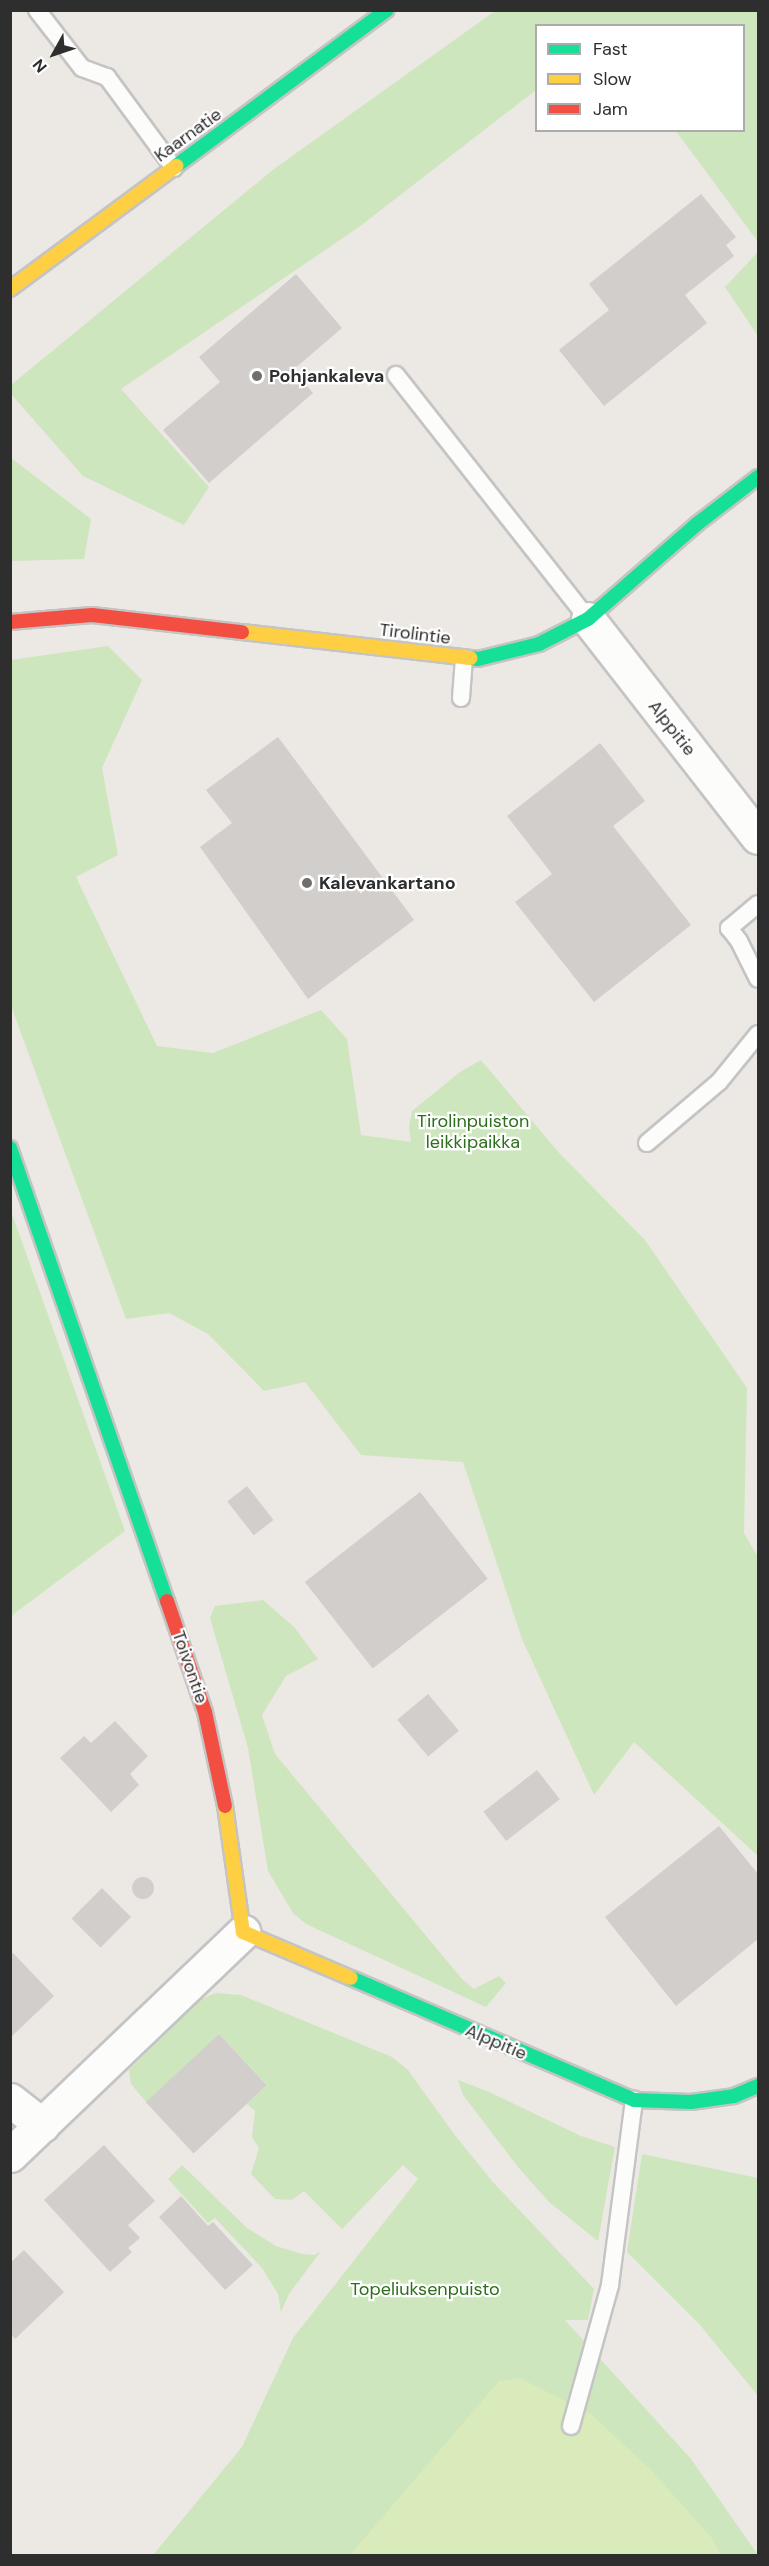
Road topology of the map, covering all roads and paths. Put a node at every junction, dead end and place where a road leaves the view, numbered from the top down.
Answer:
1 (37, 10) edge
2 (387, 10) edge
3 (174, 168) junction
4 (10, 289) edge
5 (396, 375) dead end
6 (759, 477) edge
7 (588, 619) junction
8 (10, 622) edge
9 (464, 658) junction
10 (461, 698) dead end
11 (759, 837) edge
12 (759, 904) edge
13 (759, 978) edge
14 (759, 1034) edge
15 (647, 1143) dead end
16 (10, 1148) edge
17 (243, 1932) junction
18 (759, 2086) edge
19 (10, 2100) edge
20 (634, 2100) junction
21 (42, 2125) junction
22 (10, 2156) edge
23 (571, 2426) dead end

1 - 3 lane
2 - 3 street, Kaarnatie
3 - 4 street, Kaarnatie
5 - 7 lane
6 - 7 street, Tirolintie
7 - 9 street, Tirolintie
7 - 11 street, Alppitie
8 - 9 street, Tirolintie
9 - 10 lane
12 - 13 lane
14 - 15 lane
16 - 17 street, Toivontie
17 - 20 street, Alppitie
17 - 21 street
18 - 20 street, Alppitie
19 - 21 street
20 - 23 lane
21 - 22 street

